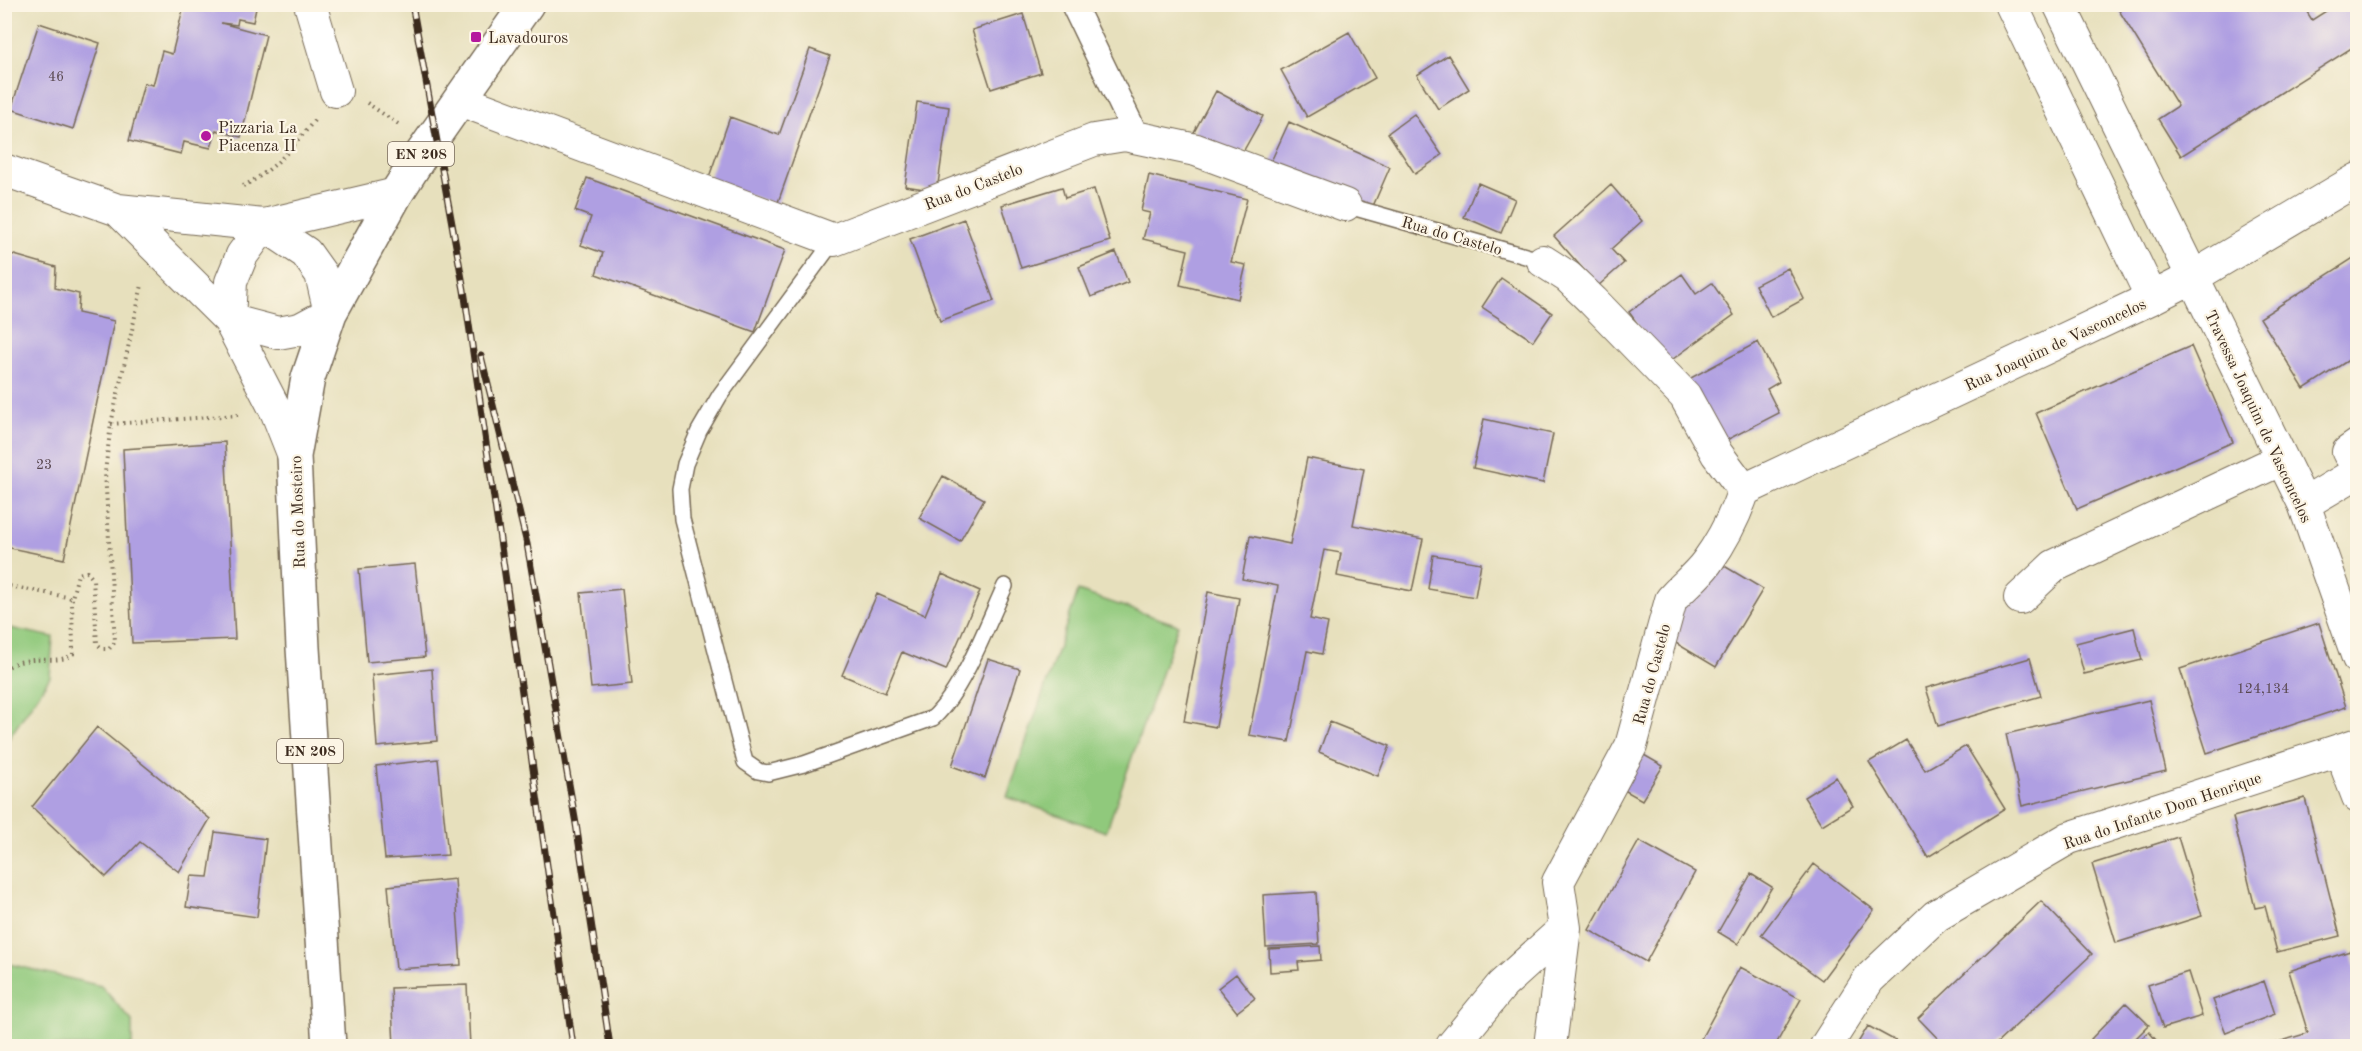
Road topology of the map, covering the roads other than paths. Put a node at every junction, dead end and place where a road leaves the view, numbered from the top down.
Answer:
1 (310, 4) edge
2 (527, 4) edge
3 (1073, 4) edge
4 (2011, 4) edge
5 (2059, 4) edge
6 (336, 91) road end
7 (460, 99) junction
8 (1137, 138) junction
9 (4, 170) edge
10 (2358, 179) edge
11 (396, 194) junction
12 (1345, 205) joint
13 (118, 210) junction
14 (264, 225) junction
15 (834, 240) junction
16 (1543, 261) joint
17 (2193, 277) junction
18 (2152, 298) junction
19 (330, 313) junction
20 (229, 320) junction
21 (2358, 445) edge
22 (294, 456) junction
23 (2282, 459) junction
24 (2358, 467) edge
25 (2358, 472) edge
26 (1744, 490) junction
27 (2304, 504) junction
28 (1005, 586) dead end
29 (2020, 598) dead end
30 (2358, 658) edge
31 (2349, 747) edge
32 (2358, 797) edge
33 (1565, 928) junction
34 (329, 1047) edge
35 (1452, 1047) edge
36 (1550, 1047) edge
37 (1826, 1047) edge

1 - 6 street
2 - 7 main road, Rua do Mosteiro / EN 208
3 - 8 street
4 - 18 street
5 - 17 street, Travessa Joaquim de Vasconcelos
7 - 11 main road, Rua do Mosteiro / EN 208
7 - 15 street
8 - 12 street, Rua do Castelo
8 - 15 street, Rua do Castelo
9 - 13 street
10 - 17 street, Rua Joaquim de Vasconcelos
11 - 14 street
11 - 19 main road, Rua do Mosteiro / EN 208
12 - 16 lane, Rua do Castelo
13 - 14 street
13 - 20 street
14 - 19 street
14 - 20 street
15 - 28 lane
16 - 26 street, Rua do Castelo
17 - 18 street, Rua Joaquim de Vasconcelos
17 - 23 street, Travessa Joaquim de Vasconcelos
18 - 26 street, Rua Joaquim de Vasconcelos
19 - 20 street
19 - 22 main road, Rua do Mosteiro / EN 208
20 - 22 street
21 - 24 street
22 - 34 main road, Rua do Mosteiro / EN 208
23 - 27 street, Travessa Joaquim de Vasconcelos
23 - 29 street
25 - 27 street
26 - 33 street, Rua do Castelo
27 - 30 street, Travessa Joaquim de Vasconcelos
31 - 32 street
31 - 37 street, Rua do Infante Dom Henrique
33 - 35 street
33 - 36 street, Rua do Castelo

